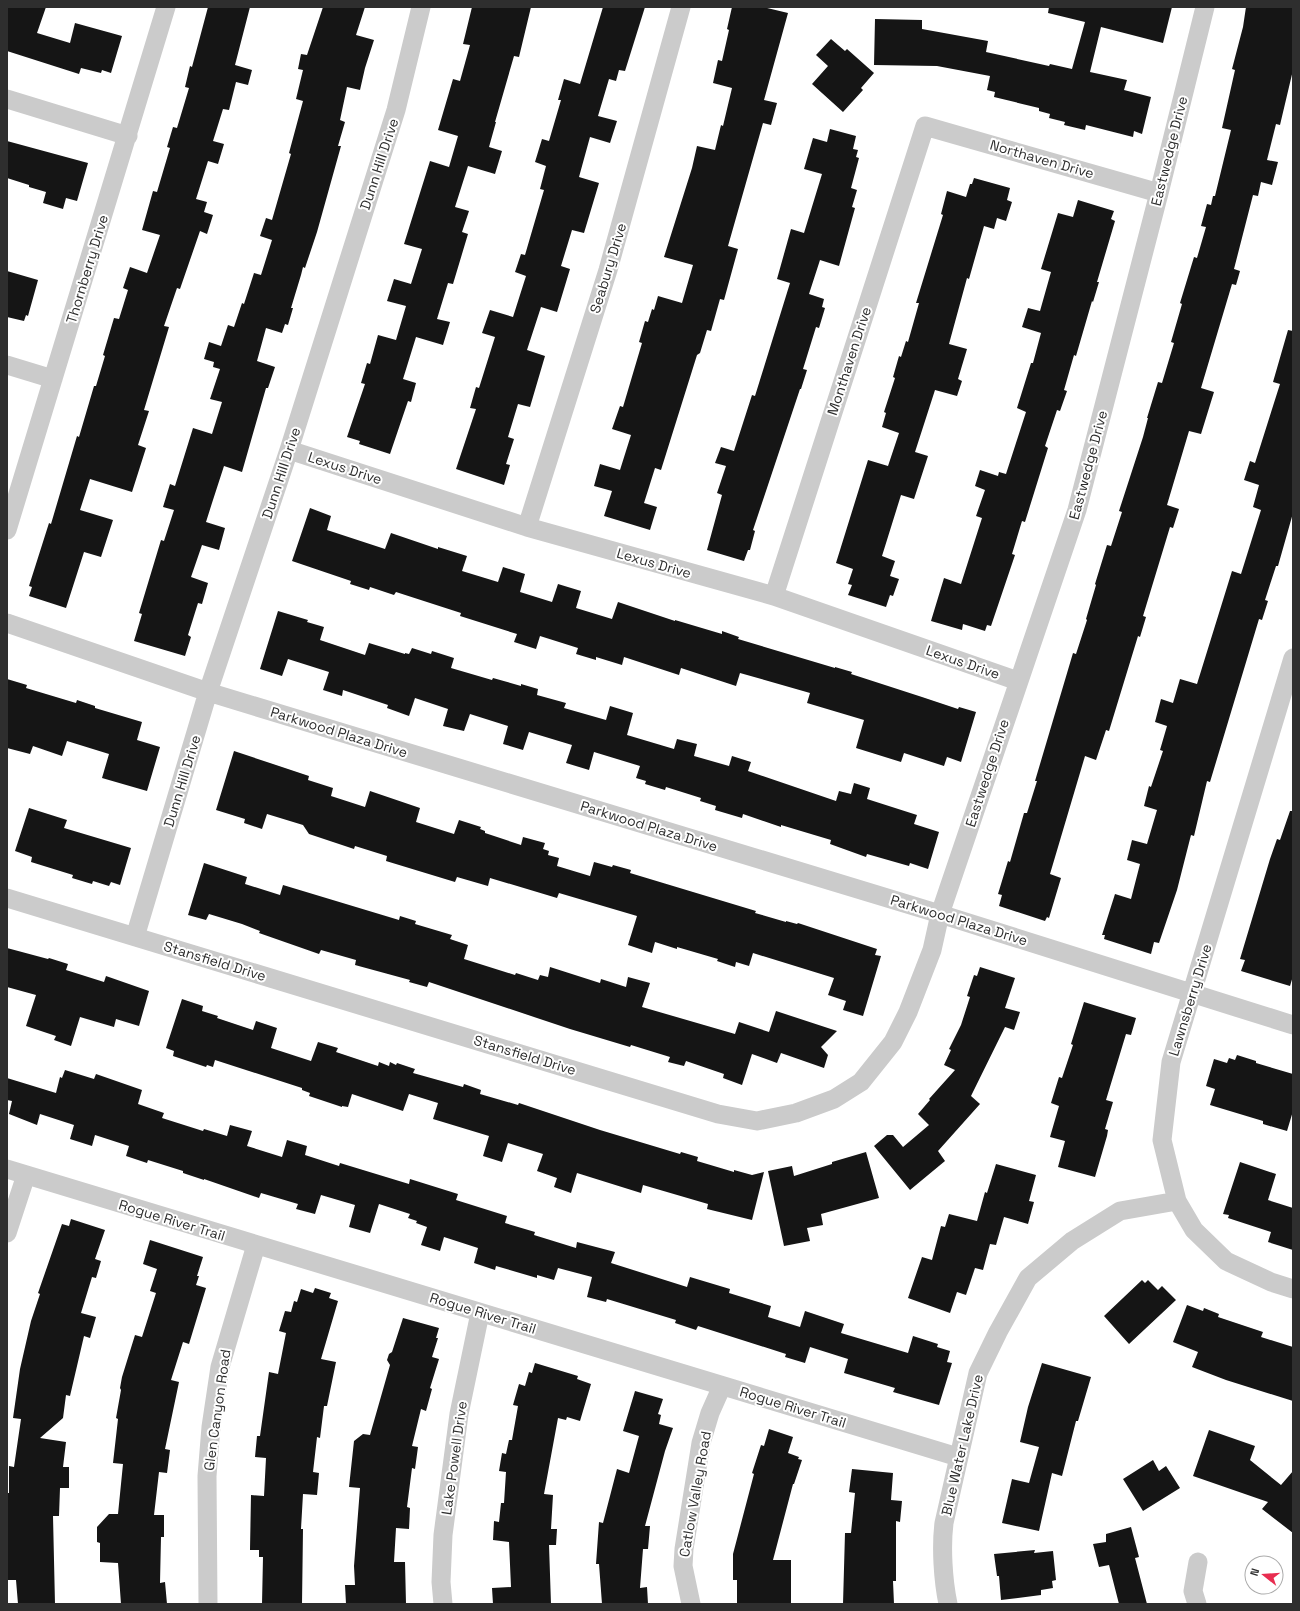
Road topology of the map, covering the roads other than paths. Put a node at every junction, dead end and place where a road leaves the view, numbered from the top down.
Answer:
1 (166, 7) edge
2 (421, 7) edge
3 (681, 7) edge
4 (1205, 7) edge
5 (7, 99) edge
6 (925, 126) joint
7 (128, 136) junction
8 (1159, 192) junction
9 (7, 365) edge
10 (53, 379) junction
11 (289, 450) junction
12 (527, 527) junction
13 (7, 530) edge
14 (774, 596) junction
15 (7, 623) edge
16 (1293, 658) edge
17 (1018, 681) junction
18 (208, 692) junction
19 (7, 898) edge
20 (940, 914) junction
21 (135, 937) junction
22 (1192, 994) junction
23 (1293, 1025) edge
24 (7, 1169) edge
25 (26, 1175) junction
26 (1176, 1201) junction
27 (7, 1233) edge
28 (256, 1245) junction
29 (1293, 1289) edge
30 (480, 1313) junction
31 (722, 1386) junction
32 (958, 1457) junction
33 (1198, 1562) dead end
34 (208, 1604) edge
35 (443, 1604) edge
36 (691, 1604) edge
37 (948, 1604) edge
38 (1197, 1604) edge

1 - 7 street, Thornberry Drive
2 - 11 street, Dunn Hill Drive
3 - 12 street, Seabury Drive
4 - 8 street, Eastwedge Drive
5 - 7 street
6 - 8 street, Northaven Drive
6 - 14 street, Monthaven Drive
7 - 10 street, Thornberry Drive
8 - 17 street, Eastwedge Drive
9 - 10 street
10 - 13 street, Thornberry Drive
11 - 12 street, Lexus Drive
11 - 18 street, Dunn Hill Drive
12 - 14 street, Lexus Drive
14 - 17 street, Lexus Drive
15 - 18 street, Parkwood Plaza Drive
16 - 22 street, Lawnsberry Drive
17 - 20 street, Eastwedge Drive
18 - 20 street, Parkwood Plaza Drive
18 - 21 street, Dunn Hill Drive
19 - 21 street, Stansfield Drive
20 - 21 street, Stansfield Drive
20 - 22 street, Parkwood Plaza Drive
22 - 23 street, Parkwood Plaza Drive
22 - 26 street, Lawnsberry Drive
24 - 25 street, Rogue River Trail
25 - 27 street
25 - 28 street, Rogue River Trail
26 - 29 street, Lawnsberry Drive
26 - 32 street, Blue Water Lake Drive
28 - 30 street, Rogue River Trail
28 - 34 street, Glen Canyon Road
30 - 31 street, Rogue River Trail
30 - 35 street, Lake Powell Drive
31 - 32 street, Rogue River Trail
31 - 36 street, Catlow Valley Road
32 - 37 street, Blue Water Lake Drive
33 - 38 street

